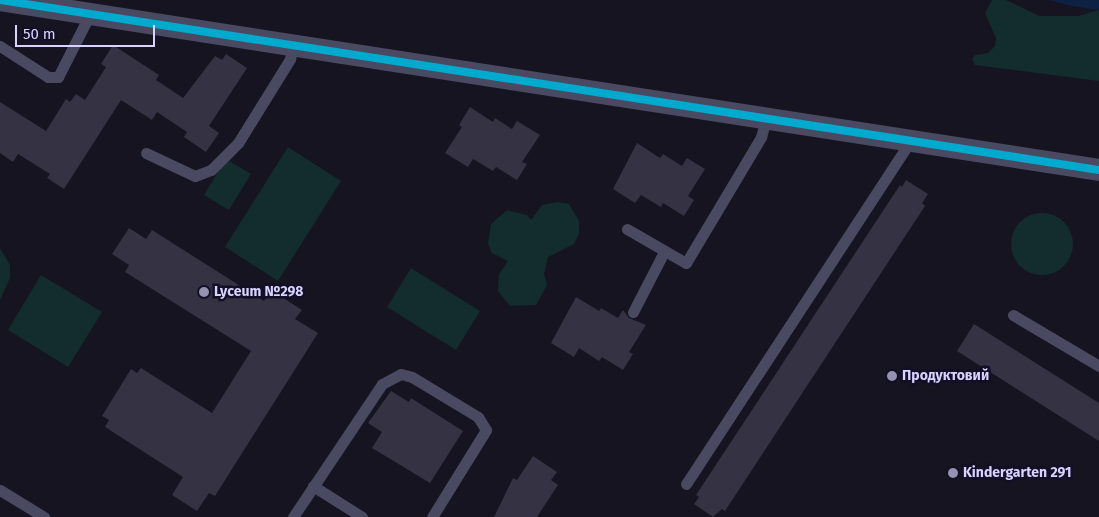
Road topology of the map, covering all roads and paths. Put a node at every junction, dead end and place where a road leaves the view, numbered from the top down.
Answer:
1 (0, 0) edge
2 (90, 14) junction
3 (0, 46) edge
4 (293, 46) junction
5 (766, 119) junction
6 (911, 140) junction
7 (146, 153) dead end
8 (1099, 170) edge
9 (627, 229) dead end
10 (664, 252) junction
11 (633, 312) dead end
12 (1013, 315) dead end
13 (1099, 366) edge
14 (686, 484) dead end
15 (313, 486) junction
16 (0, 490) edge
17 (44, 517) edge
18 (293, 517) edge
19 (362, 517) edge
20 (432, 517) edge

1 - 2 street
2 - 3 lane
2 - 4 street
4 - 5 street
4 - 7 lane
5 - 6 street
5 - 10 lane
6 - 8 street
6 - 14 lane
9 - 10 lane
10 - 11 lane
12 - 13 lane
15 - 18 lane
15 - 19 lane
15 - 20 lane
16 - 17 lane

